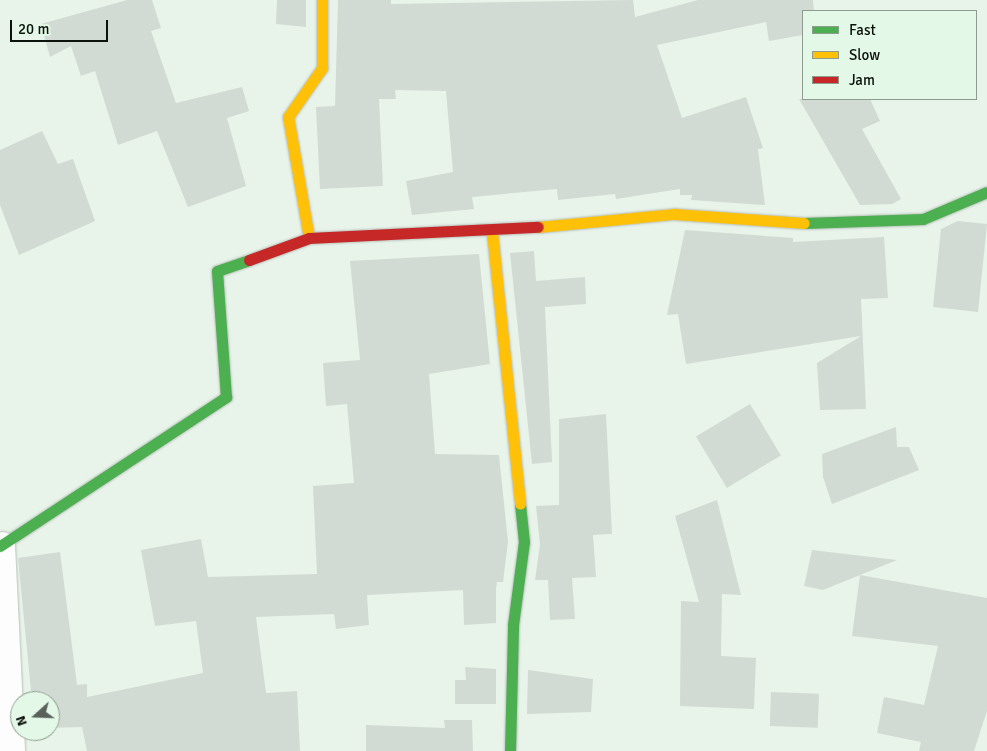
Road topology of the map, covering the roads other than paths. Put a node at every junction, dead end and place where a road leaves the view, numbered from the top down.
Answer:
1 (322, 0) edge
2 (987, 192) edge
3 (492, 232) junction
4 (309, 238) junction
5 (1, 545) edge
6 (12, 751) edge
7 (510, 751) edge

1 - 4 street
2 - 3 street
3 - 4 street
3 - 7 street
4 - 5 street
5 - 6 street

